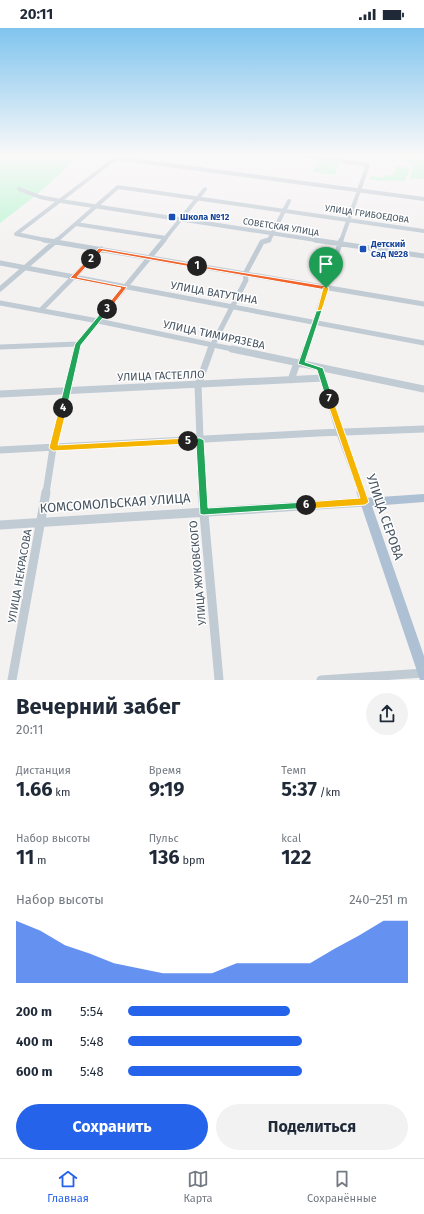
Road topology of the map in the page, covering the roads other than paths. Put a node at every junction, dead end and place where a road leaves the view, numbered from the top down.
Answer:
1 (80, 186) edge
2 (326, 186) edge
3 (361, 186) edge
4 (19, 189) dead end
5 (205, 189) dead end
6 (360, 191) junction
7 (198, 198) junction
8 (424, 199) edge
9 (61, 201) junction
10 (289, 201) dead end
11 (96, 206) junction
12 (284, 211) junction
13 (182, 219) junction
14 (349, 220) junction
15 (76, 224) junction
16 (424, 231) edge
17 (272, 234) junction
18 (166, 238) junction
19 (55, 242) junction
20 (340, 243) junction
21 (101, 249) junction
22 (424, 256) edge
23 (150, 258) junction
24 (0, 263) edge
25 (24, 267) junction
26 (245, 274) junction
27 (73, 278) junction
28 (124, 287) junction
29 (326, 288) junction
30 (0, 289) edge
31 (0, 303) edge
32 (424, 304) edge
33 (231, 307) junction
34 (41, 310) junction
35 (98, 321) junction
36 (316, 322) junction
37 (424, 343) edge
38 (78, 344) junction
39 (212, 345) junction
40 (0, 347) edge
41 (299, 363) junction
42 (320, 368) junction
43 (323, 378) junction
44 (291, 380) junction
45 (198, 385) junction
46 (424, 389) edge
47 (67, 390) junction
48 (0, 394) edge
49 (424, 429) edge
50 (339, 431) junction
51 (200, 440) junction
52 (53, 448) junction
53 (0, 450) edge
54 (424, 498) edge
55 (365, 502) junction
56 (203, 511) junction
57 (42, 522) junction
58 (0, 525) edge
59 (424, 674) edge
60 (12, 680) edge
61 (219, 680) edge
62 (321, 680) edge

1 - 9 street
2 - 6 street
3 - 6 street
4 - 9 street, СОВЕТСКАЯ УЛИЦА
5 - 7 street, УЛИЦА НЕКРАСОВА
6 - 8 street
6 - 14 street
7 - 11 street, УЛИЦА ГРИБОЕДОВА
7 - 12 street, УЛИЦА ГРИБОЕДОВА
7 - 13 street, УЛИЦА НЕКРАСОВА
9 - 11 street, СОВЕТСКАЯ УЛИЦА
9 - 19 street
10 - 12 street, УЛИЦА ЖУКОВСКОГО
11 - 13 street, СОВЕТСКАЯ УЛИЦА
11 - 15 street
12 - 14 street, УЛИЦА ГРИБОЕДОВА
12 - 17 street, УЛИЦА ЖУКОВСКОГО
13 - 17 street, СОВЕТСКАЯ УЛИЦА
13 - 18 street, УЛИЦА НЕКРАСОВА
14 - 16 street, УЛИЦА ГРИБОЕДОВА
14 - 20 street
15 - 18 street
15 - 19 street
17 - 20 street, СОВЕТСКАЯ УЛИЦА
17 - 26 street, УЛИЦА ЖУКОВСКОГО
18 - 23 street, УЛИЦА НЕКРАСОВА
19 - 21 street
19 - 25 street
20 - 22 street, СОВЕТСКАЯ УЛИЦА
20 - 29 street
21 - 23 street
21 - 27 street
23 - 26 street
23 - 28 street, УЛИЦА НЕКРАСОВА
24 - 25 street, УЛИЦА ВАТУТИНА
25 - 27 street, УЛИЦА ВАТУТИНА
25 - 30 street
26 - 29 street
26 - 33 street, УЛИЦА ЖУКОВСКОГО
27 - 28 street, УЛИЦА ВАТУТИНА
27 - 34 street
28 - 33 street, УЛИЦА ВАТУТИНА
28 - 35 street, УЛИЦА НЕКРАСОВА
29 - 32 street
29 - 36 street
31 - 34 street, УЛИЦА ТИМИРЯЗЕВА
33 - 36 street, УЛИЦА ВАТУТИНА
33 - 39 street, УЛИЦА ЖУКОВСКОГО
34 - 35 street, УЛИЦА ТИМИРЯЗЕВА
35 - 38 street, УЛИЦА НЕКРАСОВА
35 - 39 street, УЛИЦА ТИМИРЯЗЕВА
36 - 37 street, УЛИЦА ВАТУТИНА
36 - 41 street
38 - 40 street
38 - 47 street, УЛИЦА НЕКРАСОВА
39 - 41 street, УЛИЦА ТИМИРЯЗЕВА
39 - 45 street, УЛИЦА ЖУКОВСКОГО
41 - 42 street, УЛИЦА ТИМИРЯЗЕВА
41 - 44 street
42 - 43 street, УЛИЦА СЕРОВА
42 - 46 street, УЛИЦА ТИМИРЯЗЕВА
43 - 44 street, УЛИЦА ГАСТЕЛЛО
43 - 50 street, УЛИЦА СЕРОВА
44 - 45 street, УЛИЦА ГАСТЕЛЛО
45 - 47 street, УЛИЦА ГАСТЕЛЛО
45 - 51 street, УЛИЦА ЖУКОВСКОГО
47 - 48 street, УЛИЦА ГАСТЕЛЛО
47 - 52 street, УЛИЦА НЕКРАСОВА
49 - 50 street
50 - 51 street
50 - 55 street, УЛИЦА СЕРОВА
51 - 52 street
51 - 56 street, УЛИЦА ЖУКОВСКОГО
52 - 53 street
52 - 57 street, УЛИЦА НЕКРАСОВА
54 - 55 main road, КОМСОМОЛЬСКАЯ УЛИЦА
55 - 56 street, КОМСОМОЛЬСКАЯ УЛИЦА
55 - 59 main road, УЛИЦА СЕРОВА
56 - 57 street, КОМСОМОЛЬСКАЯ УЛИЦА
56 - 61 street, УЛИЦА ЖУКОВСКОГО
57 - 58 street, КОМСОМОЛЬСКАЯ УЛИЦА
57 - 60 street, УЛИЦА НЕКРАСОВА
59 - 62 street

